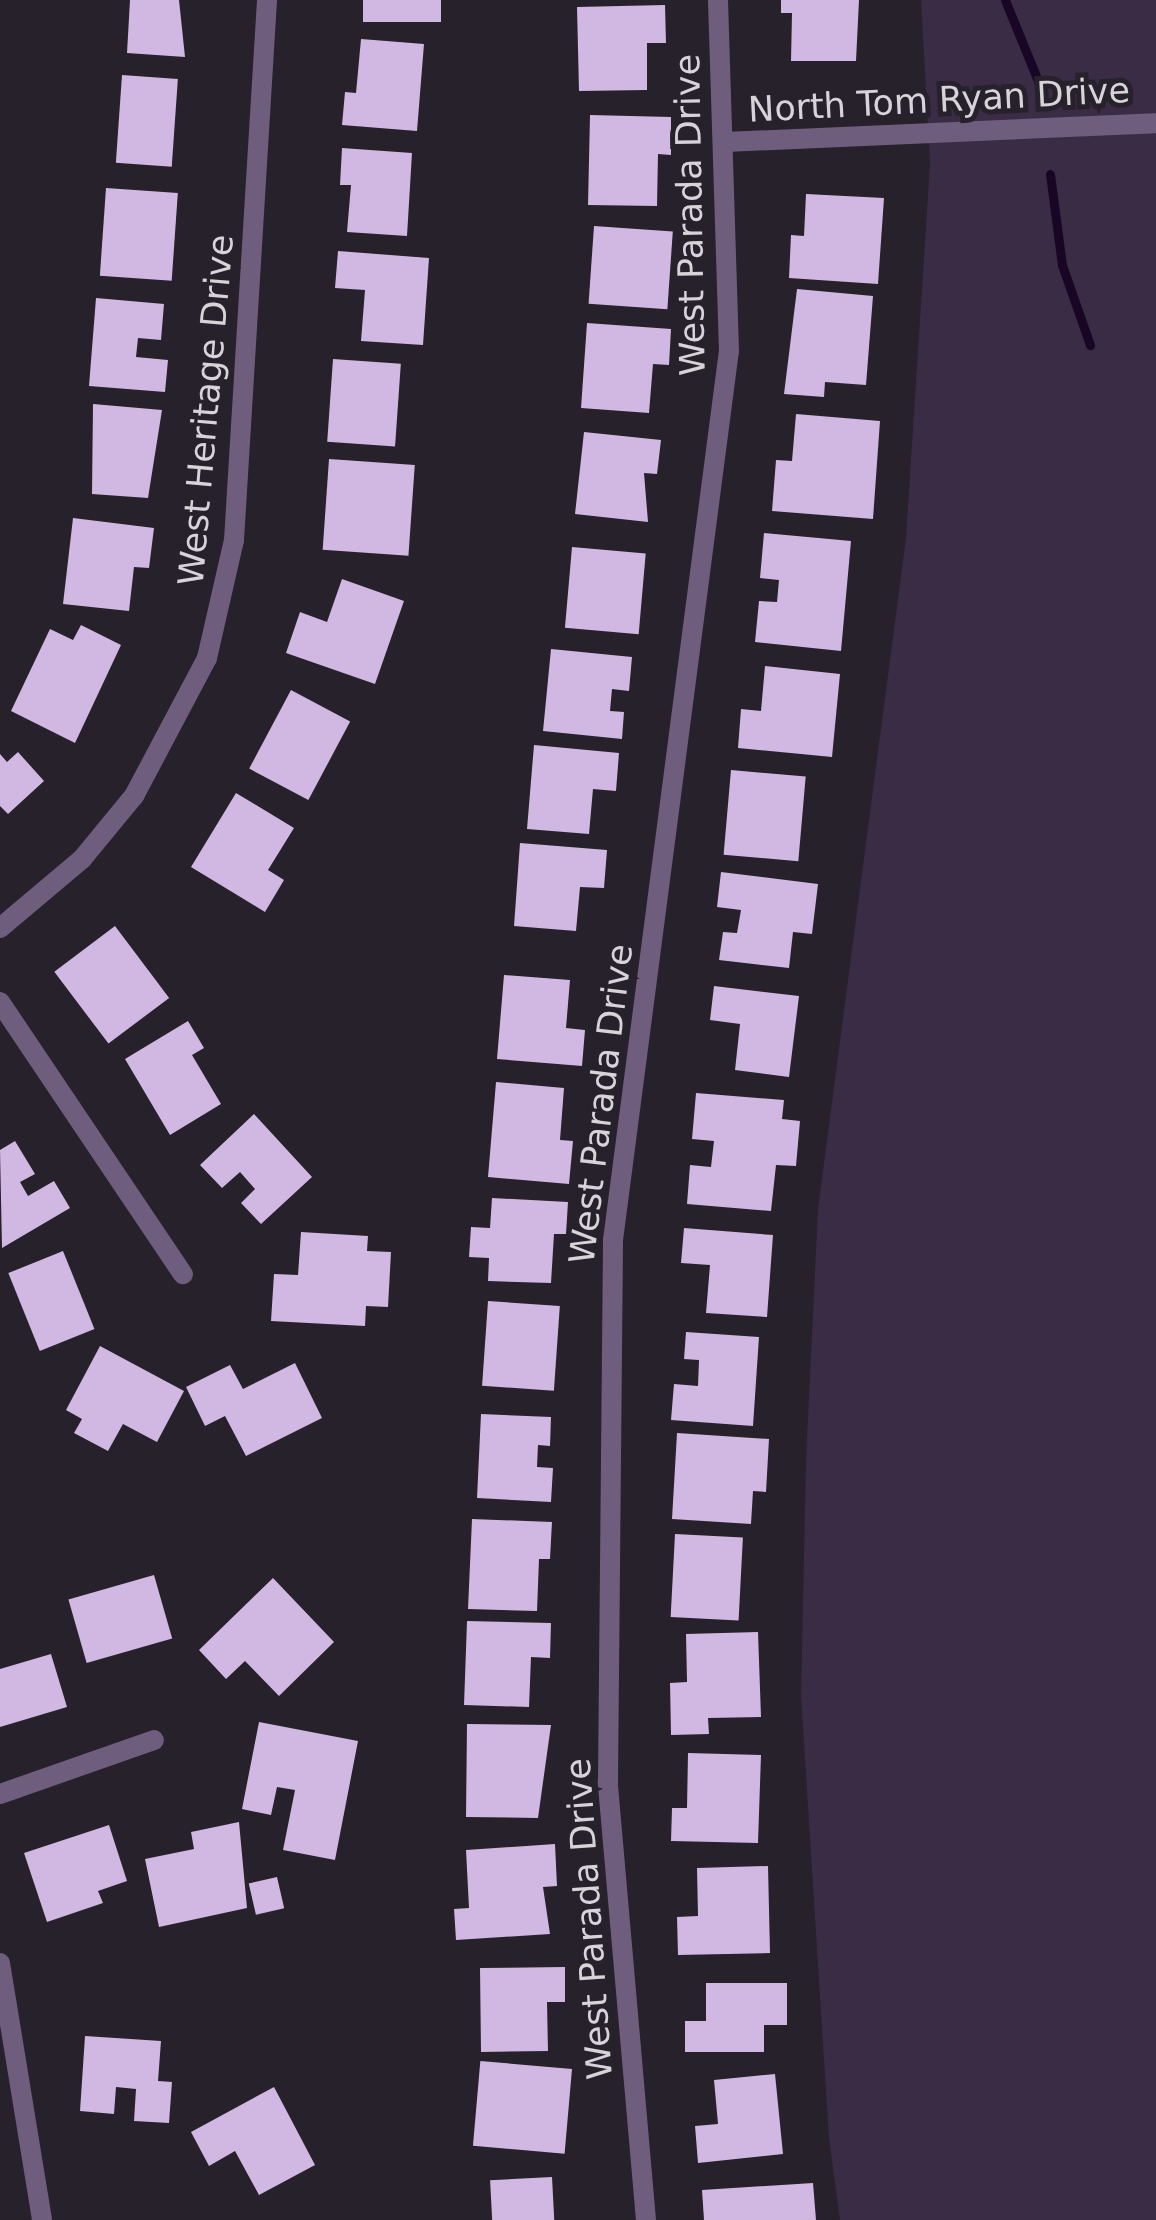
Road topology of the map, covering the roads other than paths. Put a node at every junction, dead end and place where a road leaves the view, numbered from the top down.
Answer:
1 (267, 0) edge
2 (718, 0) edge
3 (1156, 123) edge
4 (725, 142) junction
5 (0, 928) edge
6 (0, 1002) edge
7 (183, 1274) dead end
8 (154, 1740) dead end
9 (0, 1794) edge
10 (0, 1963) edge
11 (42, 2220) edge
12 (646, 2220) edge

1 - 5 street, West Heritage Drive
2 - 4 street, West Parada Drive
3 - 4 street, North Tom Ryan Drive
4 - 12 street, West Parada Drive
6 - 7 street
8 - 9 street
10 - 11 street

